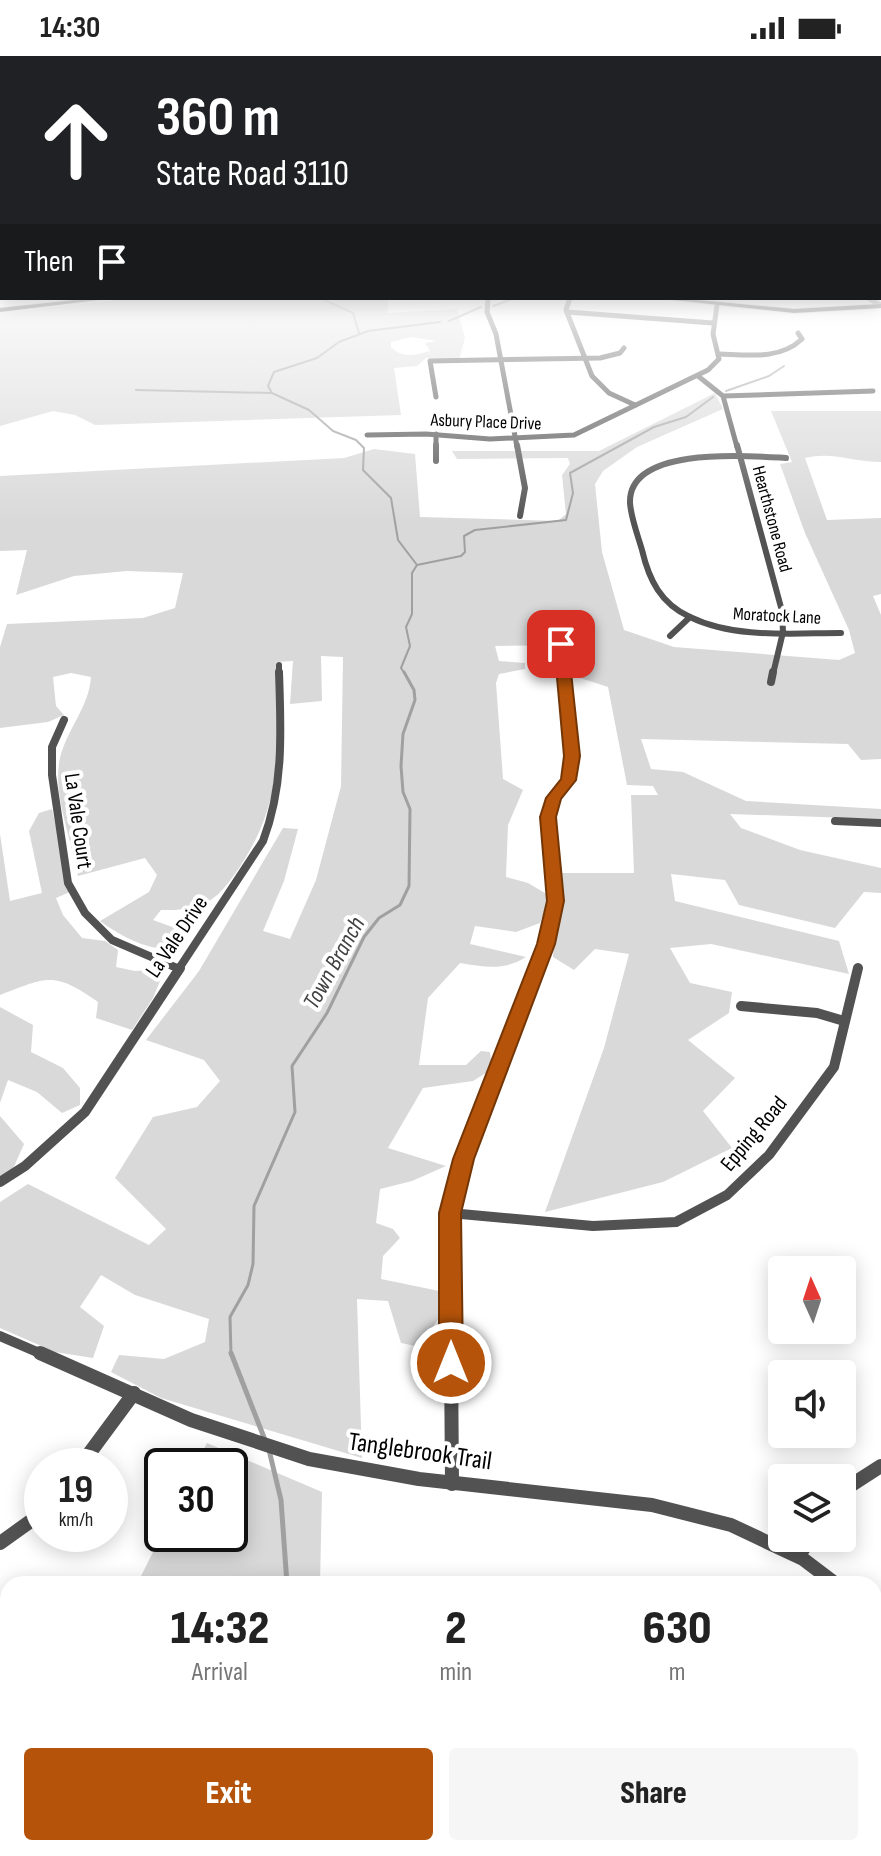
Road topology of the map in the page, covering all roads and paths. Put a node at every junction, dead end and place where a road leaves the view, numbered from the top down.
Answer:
1 (501, 356) edge
2 (584, 356) edge
3 (607, 356) edge
4 (720, 356) edge
5 (585, 359) junction
6 (502, 360) junction
7 (698, 376) junction
8 (873, 391) dead end
9 (723, 396) junction
10 (436, 397) dead end
11 (635, 405) junction
12 (436, 434) junction
13 (367, 435) dead end
14 (517, 439) junction
15 (740, 456) junction
16 (786, 458) dead end
17 (436, 461) dead end
18 (520, 516) dead end
19 (690, 617) junction
20 (783, 632) junction
21 (841, 633) dead end
22 (670, 636) dead end
23 (561, 644) dead end
24 (279, 665) dead end
25 (771, 682) dead end
26 (64, 720) dead end
27 (835, 821) dead end
28 (881, 823) edge
29 (177, 968) junction
30 (858, 968) dead end
31 (741, 1006) dead end
32 (844, 1021) junction
33 (0, 1182) edge
34 (450, 1213) junction
35 (0, 1336) edge
36 (134, 1393) junction
37 (93, 1448) edge
38 (881, 1466) edge
39 (856, 1482) edge
40 (452, 1484) junction
41 (24, 1526) edge
42 (0, 1543) edge
43 (801, 1552) edge
44 (799, 1555) junction
45 (826, 1576) edge

1 - 6 street
2 - 5 street
3 - 5 street
4 - 7 street, Asbury Place Drive
5 - 6 street
5 - 11 street
6 - 10 street
6 - 14 street
7 - 9 street
7 - 11 street, Asbury Place Drive
8 - 9 street
9 - 15 street, Hearthstone Road
11 - 14 street, Asbury Place Drive
12 - 13 street, Asbury Place Drive
12 - 14 street, Asbury Place Drive
12 - 17 street
14 - 18 street
15 - 16 street, Moratock Lane
15 - 19 street, Moratock Lane
15 - 20 street, Hearthstone Road
19 - 20 street, Moratock Lane
19 - 22 street
20 - 21 street, Moratock Lane
20 - 25 street, Hearthstone Road
23 - 34 street
24 - 29 street, La Vale Drive
26 - 29 street, La Vale Court
27 - 28 street
29 - 33 street, La Vale Drive
30 - 32 street, Epping Road
31 - 32 street
32 - 34 street, Epping Road
34 - 40 street
35 - 36 street, Tanglebrook Trail
36 - 37 street
36 - 40 street, Tanglebrook Trail
38 - 39 street
40 - 44 street, Tanglebrook Trail
41 - 42 street
43 - 44 street
44 - 45 street, Tanglebrook Trail

